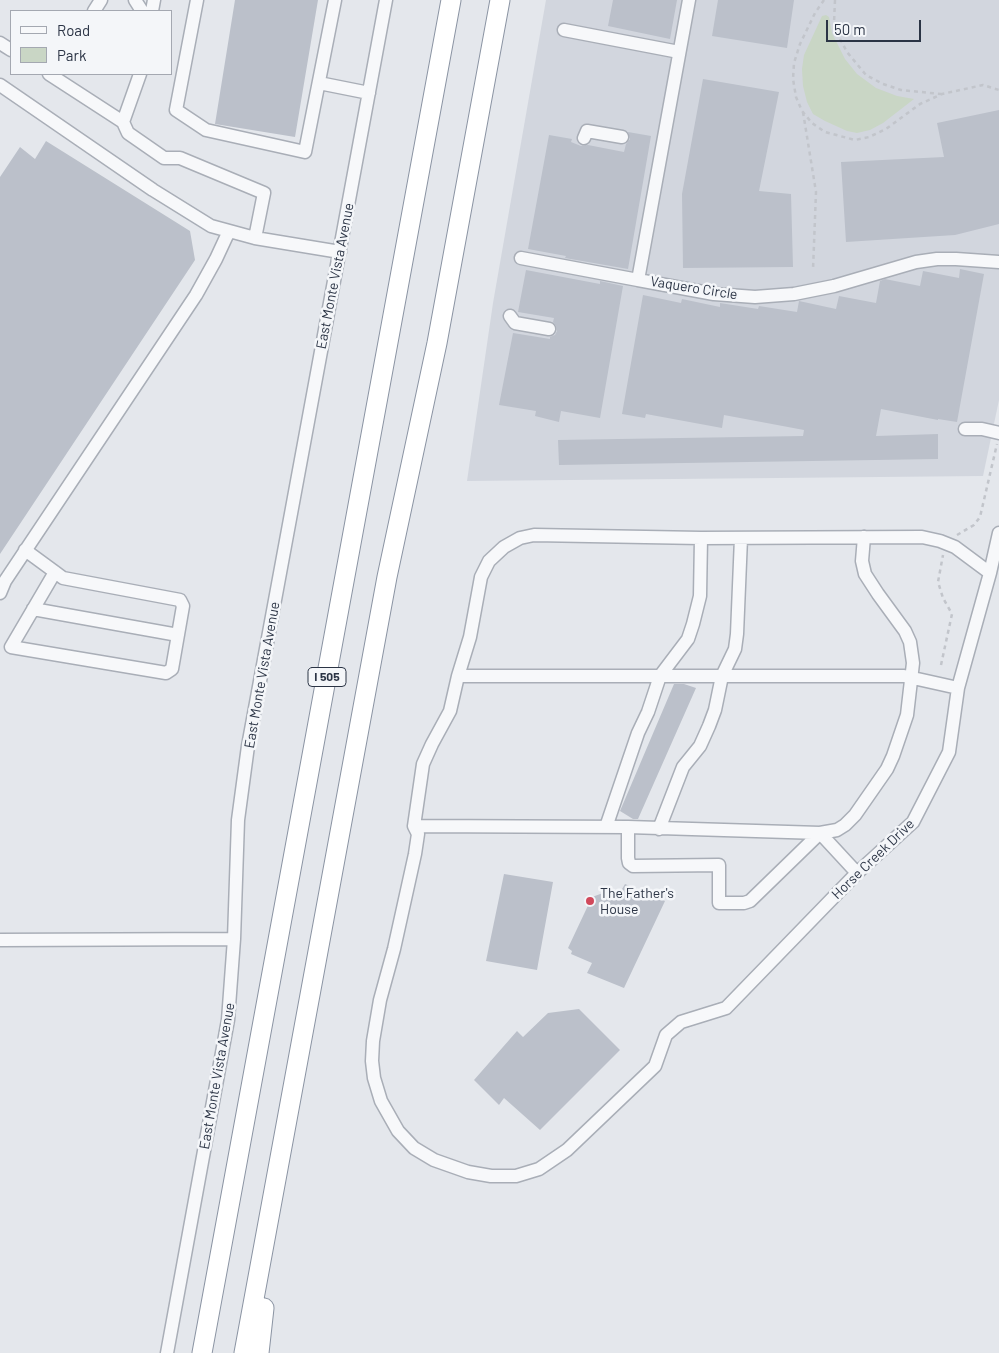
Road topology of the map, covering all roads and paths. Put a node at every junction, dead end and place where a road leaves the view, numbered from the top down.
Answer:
1 (197, 0) edge
2 (335, 0) edge
3 (386, 0) edge
4 (451, 0) edge
5 (500, 0) edge
6 (689, 0) edge
7 (824, 0) edge
8 (835, 0) edge
9 (564, 30) dead end
10 (679, 52) junction
11 (53, 75) edge
12 (140, 75) edge
13 (319, 83) junction
14 (999, 90) edge
15 (2, 91) edge
16 (370, 93) junction
17 (942, 94) junction
18 (802, 111) junction
19 (123, 122) junction
20 (622, 137) dead end
21 (584, 138) dead end
22 (229, 231) junction
23 (255, 238) junction
24 (340, 252) junction
25 (522, 258) dead end
26 (999, 262) edge
27 (814, 270) dead end
28 (638, 280) junction
29 (510, 316) dead end
30 (549, 329) dead end
31 (966, 429) dead end
32 (999, 433) edge
33 (999, 533) edge
34 (864, 536) junction
35 (700, 538) junction
36 (741, 538) junction
37 (26, 550) junction
38 (55, 572) junction
39 (990, 573) junction
40 (0, 593) edge
41 (33, 609) junction
42 (178, 635) junction
43 (5, 647) edge
44 (458, 676) junction
45 (660, 676) junction
46 (722, 676) junction
47 (910, 677) junction
48 (958, 688) junction
49 (414, 826) junction
50 (606, 827) junction
51 (628, 827) junction
52 (659, 828) junction
53 (820, 833) junction
54 (857, 873) junction
55 (234, 939) junction
56 (0, 940) edge
57 (266, 1234) junction
58 (167, 1353) edge
59 (202, 1353) edge
60 (244, 1353) edge
61 (259, 1353) edge

1 - 13 street
2 - 13 street
3 - 16 street, East Monte Vista Avenue
4 - 59 highway, I 505
5 - 57 highway, I 505
6 - 10 street, Vaquero Circle
7 - 18 path
8 - 17 path
9 - 10 street
10 - 28 street, Vaquero Circle
11 - 19 street
12 - 19 street
13 - 16 street
14 - 17 path
15 - 22 street
16 - 24 street, East Monte Vista Avenue
17 - 18 path
18 - 27 path
19 - 23 street
20 - 21 street
22 - 23 street
22 - 37 street
23 - 24 street
24 - 55 street, East Monte Vista Avenue
25 - 28 street
26 - 28 street, Vaquero Circle
29 - 30 street
31 - 32 street
33 - 39 street, Horse Creek Drive
34 - 36 street
34 - 39 street
34 - 47 street
35 - 36 street
35 - 44 street
35 - 45 street
36 - 46 street
37 - 38 street
37 - 40 street
38 - 41 street
38 - 42 street
39 - 48 street, Horse Creek Drive
41 - 42 street
41 - 43 street
42 - 43 street
44 - 45 street
44 - 49 street
45 - 46 street
45 - 50 street
46 - 47 street
46 - 52 street
47 - 48 street
47 - 53 street
48 - 54 street, Horse Creek Drive
49 - 50 street
49 - 54 street, Horse Creek Drive
50 - 51 street
51 - 52 street
51 - 53 street
52 - 53 street
53 - 54 street
55 - 56 street
55 - 58 street, East Monte Vista Avenue
57 - 60 highway
57 - 61 highway

